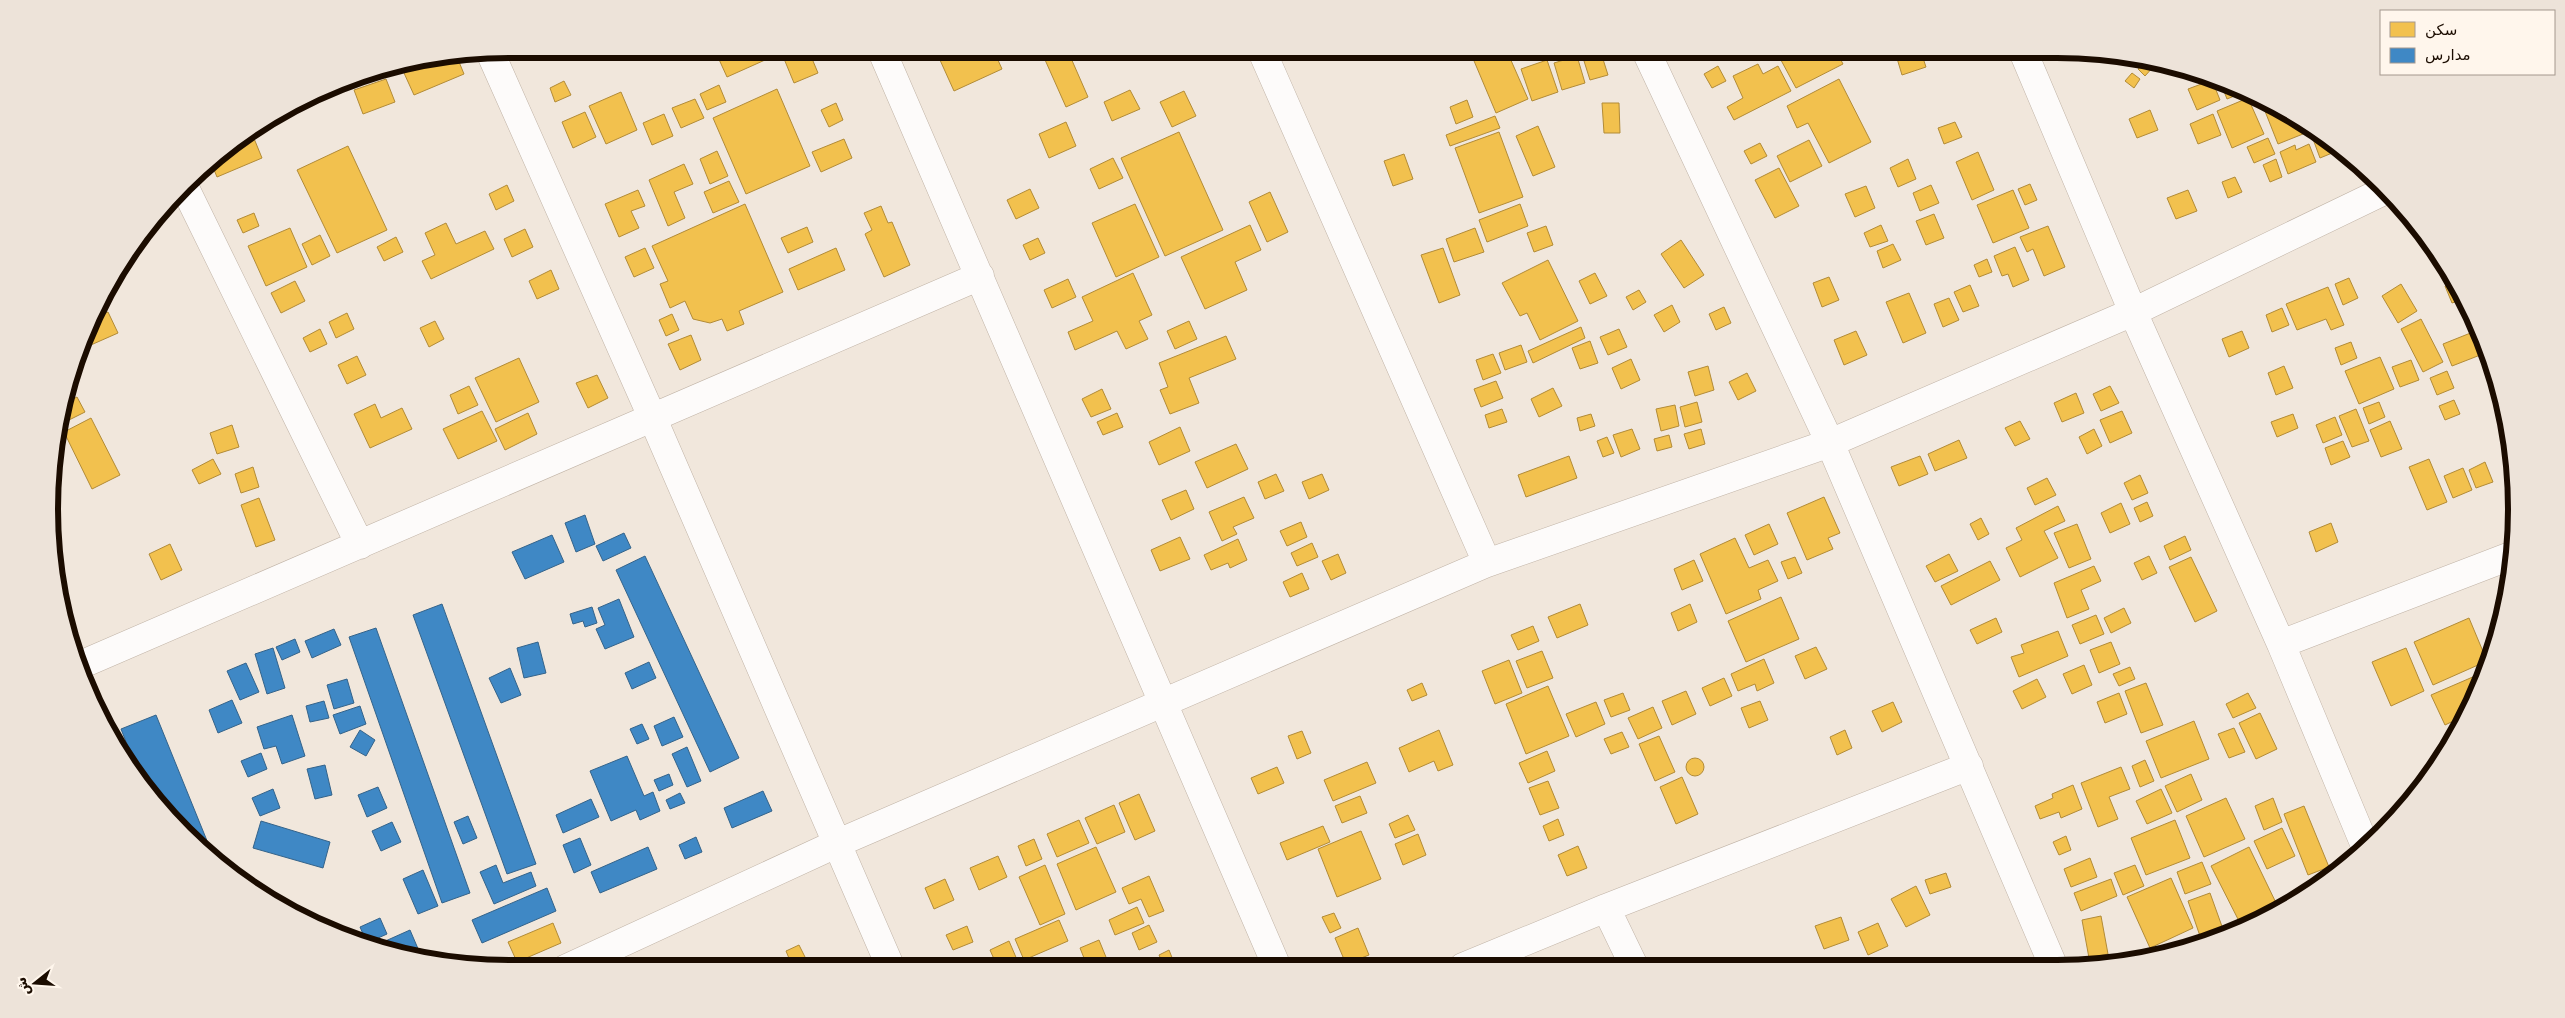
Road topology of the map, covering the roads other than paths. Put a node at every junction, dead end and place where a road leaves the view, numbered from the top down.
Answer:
1 (493, 58) edge
2 (885, 58) edge
3 (1265, 58) edge
4 (1649, 58) edge
5 (2026, 58) edge
6 (187, 193) edge
7 (2378, 194) edge
8 (980, 276) junction
9 (2133, 312) junction
10 (654, 419) junction
11 (1830, 443) junction
12 (360, 545) junction
13 (2505, 557) edge
14 (1487, 563) junction
15 (2282, 644) junction
16 (85, 663) edge
17 (1164, 703) junction
18 (1969, 766) junction
19 (2363, 840) edge
20 (838, 842) junction
21 (1606, 908) junction
22 (584, 960) edge
23 (887, 960) edge
24 (1274, 960) edge
25 (1480, 960) edge
26 (1631, 960) edge
27 (2051, 960) edge

1 - 10 street
2 - 8 street
3 - 14 street
4 - 11 street
5 - 9 street
6 - 12 street
7 - 9 street
8 - 10 street
8 - 17 street
9 - 11 street
9 - 15 street
10 - 12 street
10 - 20 street
11 - 14 street
11 - 18 street
12 - 16 street
13 - 15 street
14 - 17 street
15 - 19 street
17 - 20 street
17 - 24 street
18 - 21 street
18 - 27 street
20 - 22 street
20 - 23 street
21 - 25 street
21 - 26 street

